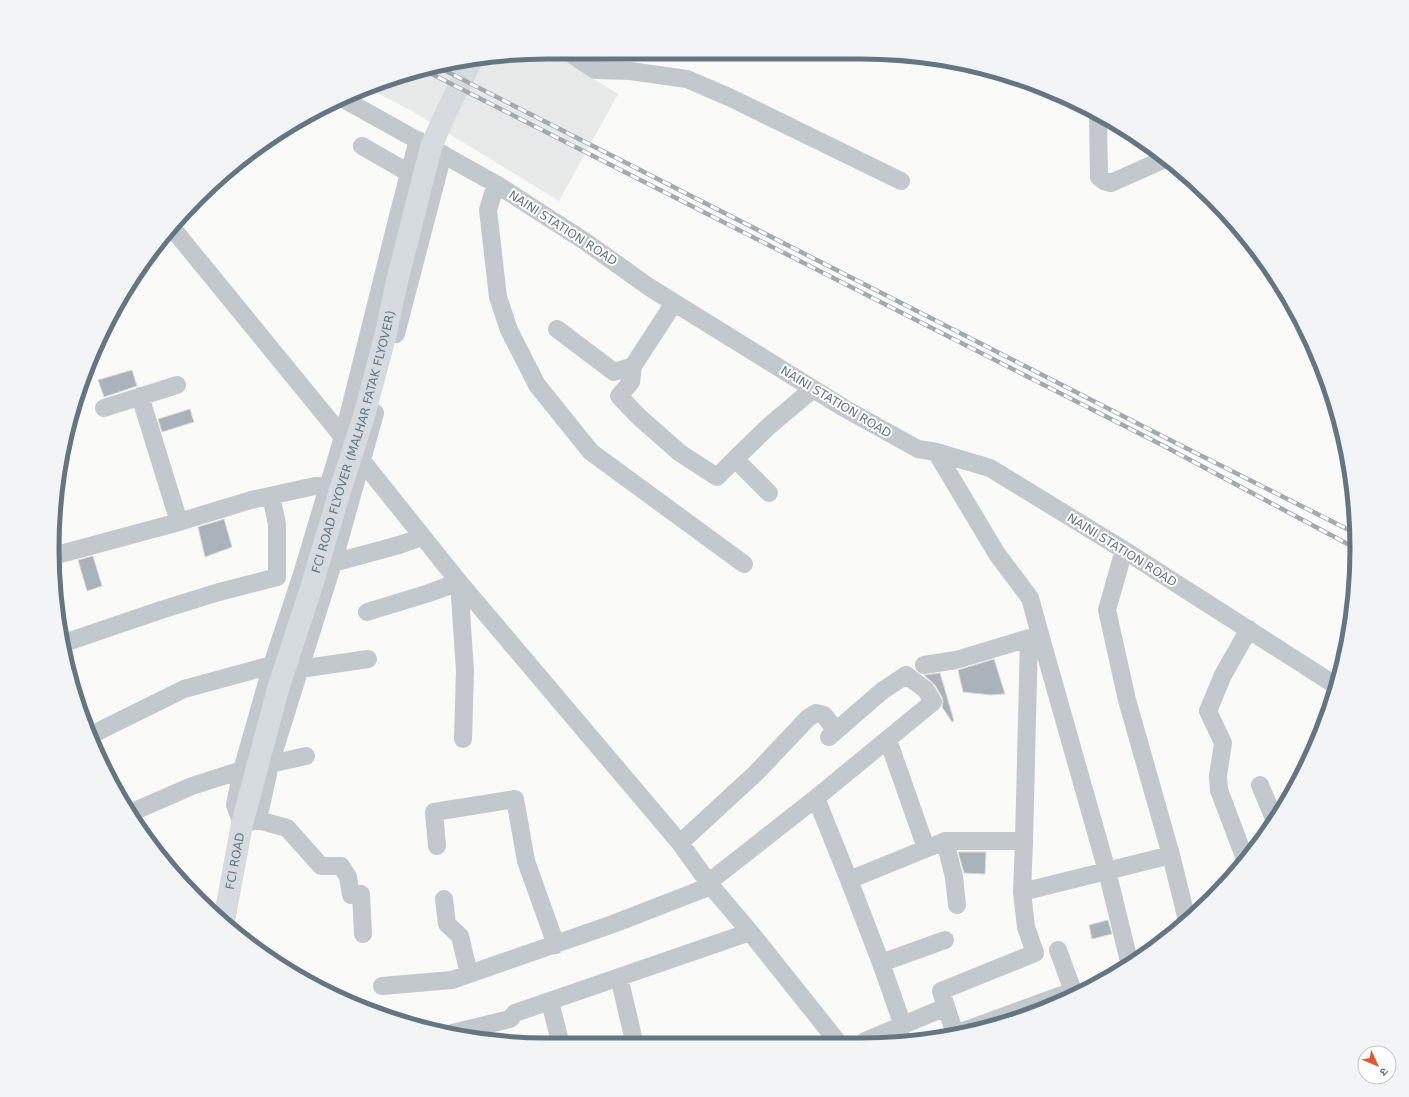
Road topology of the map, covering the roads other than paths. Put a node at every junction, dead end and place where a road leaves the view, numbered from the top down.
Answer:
1 (578, 59) edge
2 (469, 65) edge
3 (348, 102) edge
4 (1098, 121) edge
5 (418, 140) junction
6 (362, 146) dead end
7 (443, 154) junction
8 (1160, 161) edge
9 (410, 173) junction
10 (901, 182) dead end
11 (496, 184) junction
12 (172, 236) edge
13 (674, 302) junction
14 (557, 329) dead end
15 (633, 366) junction
16 (177, 385) dead end
17 (813, 389) junction
18 (140, 396) junction
19 (104, 408) dead end
20 (343, 437) junction
21 (936, 452) junction
22 (735, 459) junction
23 (362, 462) junction
24 (327, 486) junction
25 (769, 493) dead end
26 (271, 496) junction
27 (179, 522) junction
28 (422, 537) junction
29 (1124, 550) junction
30 (59, 554) edge
31 (333, 563) junction
32 (744, 564) dead end
33 (458, 582) junction
34 (367, 612) dead end
35 (1248, 630) junction
36 (1035, 638) junction
37 (68, 642) edge
38 (368, 658) dead end
39 (272, 665) junction
40 (924, 665) dead end
41 (300, 669) junction
42 (1331, 682) edge
43 (95, 733) edge
44 (463, 739) dead end
45 (888, 740) junction
46 (306, 756) dead end
47 (270, 764) junction
48 (242, 770) junction
49 (1260, 785) dead end
50 (816, 798) junction
51 (135, 811) edge
52 (1272, 813) edge
53 (249, 816) junction
54 (945, 841) junction
55 (1024, 841) junction
56 (680, 843) junction
57 (437, 846) dead end
58 (926, 848) junction
59 (1243, 854) edge
60 (1171, 855) junction
61 (1107, 871) junction
62 (849, 880) junction
63 (710, 884) junction
64 (1022, 892) junction
65 (444, 899) dead end
66 (957, 905) dead end
67 (1189, 912) edge
68 (225, 916) edge
69 (750, 932) junction
70 (363, 934) dead end
71 (945, 940) dead end
72 (556, 945) junction
73 (1058, 950) dead end
74 (1128, 958) edge
75 (881, 963) junction
76 (469, 974) junction
77 (619, 978) junction
78 (382, 986) dead end
79 (1073, 990) edge
80 (1059, 996) edge
81 (550, 1002) junction
82 (946, 1007) junction
83 (1005, 1016) edge
84 (903, 1026) junction
85 (953, 1029) edge
86 (462, 1030) edge
87 (559, 1038) edge
88 (633, 1038) edge
89 (835, 1038) edge
90 (874, 1038) edge

1 - 10 street
2 - 53 main road, FCI ROAD FLYOVER (MALHAR FATAK FLYOVER)
3 - 5 street, NAINI STATION ROAD
4 - 8 street
5 - 7 street, NAINI STATION ROAD
5 - 9 street
6 - 9 street
7 - 11 street, NAINI STATION ROAD
7 - 23 street
9 - 20 street
11 - 13 street, NAINI STATION ROAD
11 - 32 street
12 - 20 street
13 - 15 street
13 - 17 street, NAINI STATION ROAD
14 - 15 street
15 - 22 street
16 - 18 street
17 - 21 street, NAINI STATION ROAD
17 - 22 street
18 - 19 street
18 - 27 street
20 - 23 street
20 - 24 street
21 - 29 street, NAINI STATION ROAD
21 - 36 street
22 - 25 street
23 - 28 street
23 - 31 street
24 - 26 street
24 - 39 street
26 - 27 street
26 - 37 street
27 - 30 street
28 - 31 street
28 - 33 street
29 - 35 street, NAINI STATION ROAD
29 - 60 street
31 - 41 street
33 - 34 street
33 - 44 street
33 - 56 street
35 - 42 street, NAINI STATION ROAD
35 - 59 street
36 - 40 street
36 - 55 street
36 - 61 street
38 - 41 street
39 - 43 street
39 - 48 street
41 - 47 street
45 - 50 street
45 - 56 street
45 - 58 street
46 - 47 street
47 - 53 street
48 - 51 street
48 - 53 street
49 - 52 street
50 - 62 street
50 - 63 street
53 - 68 main road, FCI ROAD
53 - 70 street
54 - 55 street
54 - 58 street
54 - 66 street
55 - 64 street
56 - 63 street
57 - 72 street
58 - 62 street
60 - 61 street
60 - 67 street
61 - 64 street
61 - 74 street
62 - 75 street
63 - 69 street
63 - 72 street
64 - 82 street
65 - 76 street
69 - 77 street
69 - 89 street
71 - 75 street
72 - 76 street
73 - 79 street
75 - 84 street
76 - 78 street
77 - 81 street
77 - 88 street
80 - 83 street
81 - 86 street
81 - 87 street
82 - 84 street
82 - 85 street
84 - 90 street

